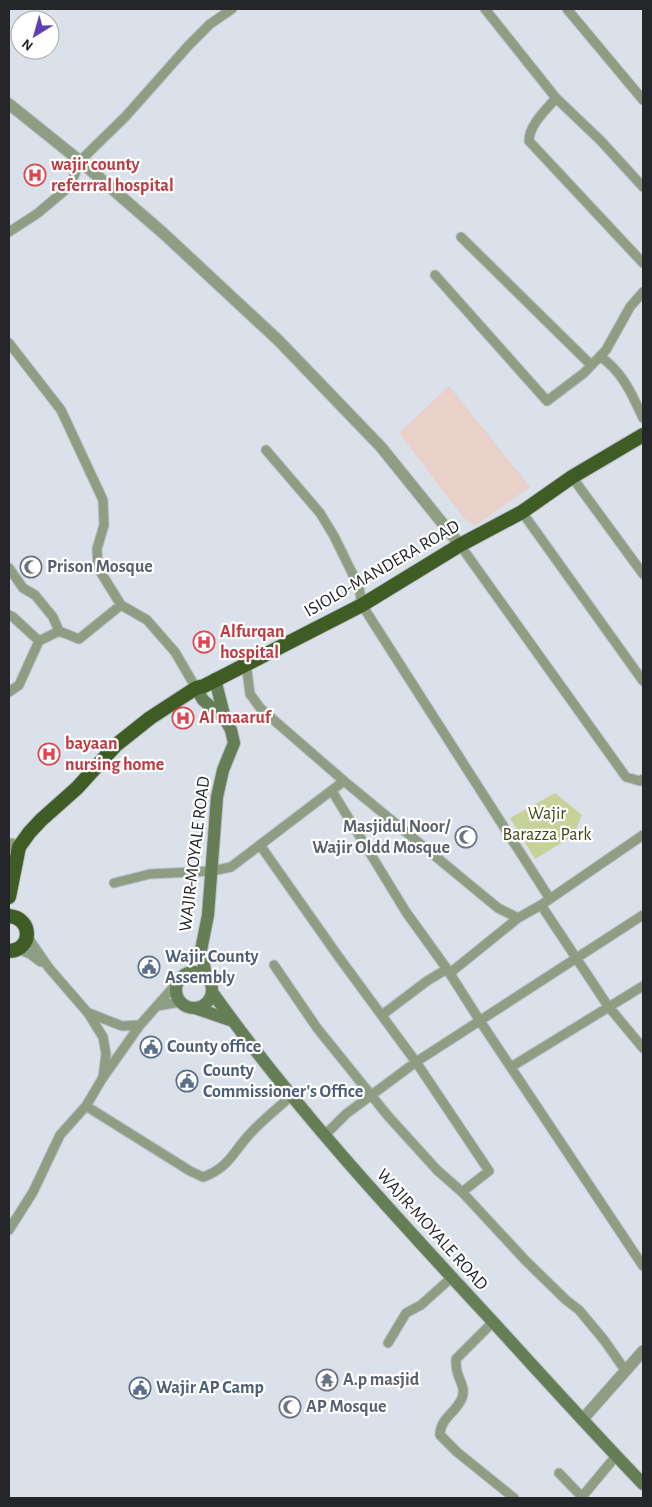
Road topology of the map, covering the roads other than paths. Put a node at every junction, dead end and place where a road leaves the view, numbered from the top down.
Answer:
1 (232, 9) edge
2 (485, 9) edge
3 (567, 9) edge
4 (556, 98) junction
5 (643, 100) edge
6 (9, 104) edge
7 (80, 161) junction
8 (643, 187) edge
9 (11, 231) edge
10 (461, 237) dead end
11 (9, 239) edge
12 (643, 263) edge
13 (435, 276) dead end
14 (643, 292) edge
15 (9, 343) edge
16 (600, 356) junction
17 (591, 365) junction
18 (643, 418) edge
19 (643, 435) edge
20 (266, 450) dead end
21 (572, 477) junction
22 (522, 512) junction
23 (460, 545) junction
24 (9, 568) edge
25 (643, 574) edge
26 (120, 605) junction
27 (362, 605) junction
28 (9, 616) edge
29 (59, 631) junction
30 (39, 641) junction
31 (246, 663) junction
32 (215, 679) junction
33 (643, 681) edge
34 (196, 688) junction
35 (9, 692) edge
36 (226, 719) junction
37 (643, 779) edge
38 (344, 781) junction
39 (332, 791) junction
40 (643, 835) edge
41 (260, 845) junction
42 (14, 847) edge
43 (212, 871) junction
44 (114, 883) dead end
45 (10, 893) edge
46 (550, 899) junction
47 (541, 905) junction
48 (643, 915) edge
49 (9, 916) edge
50 (518, 918) junction
51 (23, 922) junction
52 (27, 936) junction
53 (201, 950) junction
54 (13, 952) edge
55 (578, 958) junction
56 (274, 965) dead end
57 (49, 968) junction
58 (448, 971) junction
59 (206, 976) junction
60 (182, 978) junction
61 (643, 986) edge
62 (212, 992) junction
63 (180, 1002) junction
64 (157, 1006) junction
65 (608, 1006) junction
66 (195, 1008) junction
67 (88, 1013) junction
68 (382, 1015) junction
69 (233, 1021) junction
70 (480, 1021) junction
71 (140, 1025) junction
72 (643, 1048) edge
73 (416, 1062) junction
74 (511, 1067) junction
75 (102, 1079) junction
76 (371, 1094) junction
77 (292, 1096) junction
78 (86, 1106) junction
79 (324, 1136) junction
80 (462, 1192) junction
81 (9, 1230) edge
82 (643, 1266) edge
83 (451, 1278) junction
84 (493, 1322) junction
85 (388, 1343) dead end
86 (643, 1351) edge
87 (625, 1370) junction
88 (582, 1420) junction
89 (616, 1456) junction
90 (559, 1473) dead end
91 (643, 1484) edge
92 (514, 1498) edge
93 (582, 1498) edge

1 - 7 street
2 - 4 street
3 - 5 street
4 - 8 street
4 - 12 street
6 - 7 street
7 - 9 street
7 - 23 street
9 - 11 street
10 - 17 street
13 - 17 street
14 - 16 street
15 - 26 street
16 - 17 street
16 - 18 street
19 - 21 highway, ISIOLO-MANDERA ROAD
20 - 27 street
21 - 22 highway, ISIOLO-MANDERA ROAD
21 - 25 street
22 - 23 highway, ISIOLO-MANDERA ROAD
22 - 33 street
23 - 27 highway, ISIOLO-MANDERA ROAD
23 - 37 street
24 - 29 street
26 - 29 street
26 - 34 street
27 - 31 highway, ISIOLO-MANDERA ROAD
27 - 46 street
28 - 30 street
29 - 30 street
30 - 35 street
31 - 32 highway, ISIOLO-MANDERA ROAD
31 - 38 street
32 - 34 highway, ISIOLO-MANDERA ROAD
32 - 36 main road, WAJIR-MOYALE ROAD
34 - 36 main road
34 - 42 highway, ISIOLO-MANDERA ROAD
36 - 43 main road, WAJIR-MOYALE ROAD
38 - 39 street
38 - 50 street
39 - 41 street
39 - 58 street
40 - 46 street
41 - 43 street
41 - 68 street
42 - 45 highway, ISIOLO-MANDERA ROAD
43 - 44 street
43 - 53 main road, WAJIR-MOYALE ROAD
45 - 51 highway, ISIOLO-MANDERA ROAD
46 - 47 street
47 - 50 street
47 - 55 street
48 - 55 street
49 - 51 highway
50 - 58 street
51 - 52 highway, ISIOLO-MANDERA ROAD
52 - 54 highway
52 - 57 street
53 - 59 main road, WAJIR-MOYALE ROAD
53 - 60 main road
54 - 57 street
55 - 65 street
55 - 70 street
56 - 76 street
57 - 67 street
58 - 68 street
58 - 70 street
59 - 60 main road
59 - 62 main road
60 - 63 main road
60 - 64 street
61 - 65 street
62 - 66 main road
62 - 69 main road, WAJIR-MOYALE ROAD
63 - 64 street
63 - 66 main road
64 - 71 street
65 - 72 street
65 - 74 street
66 - 69 main road
67 - 71 street
67 - 75 street
68 - 73 street
69 - 77 main road, WAJIR-MOYALE ROAD
70 - 73 street
70 - 74 street
71 - 75 street
73 - 76 street
73 - 80 street
74 - 82 street
75 - 78 street
76 - 79 street
76 - 80 street
77 - 78 street
77 - 79 main road, WAJIR-MOYALE ROAD
78 - 81 street
79 - 83 main road, WAJIR-MOYALE ROAD
80 - 87 street
83 - 84 main road, WAJIR-MOYALE ROAD
83 - 85 street
84 - 88 main road, WAJIR-MOYALE ROAD
84 - 92 street
86 - 87 street
87 - 88 street
88 - 89 main road, WAJIR-MOYALE ROAD
89 - 91 main road, WAJIR-MOYALE ROAD
89 - 93 street
90 - 93 street

